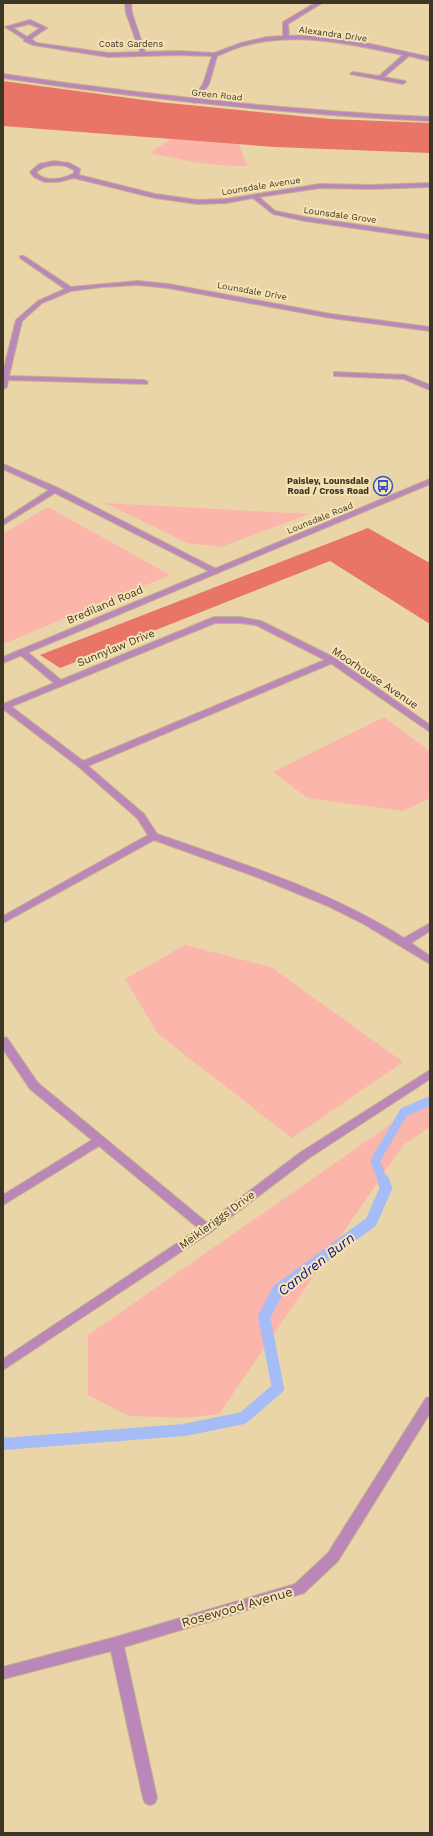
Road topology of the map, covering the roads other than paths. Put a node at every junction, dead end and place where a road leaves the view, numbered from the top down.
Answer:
1 (128, 3) edge
2 (319, 3) edge
3 (5, 27) edge
4 (286, 37) junction
5 (26, 40) junction
6 (143, 54) junction
7 (215, 55) junction
8 (407, 55) junction
9 (430, 59) edge
10 (353, 74) dead end
11 (3, 76) edge
12 (380, 78) junction
13 (403, 82) dead end
14 (194, 101) junction
15 (430, 119) edge
16 (74, 176) junction
17 (430, 185) edge
18 (254, 196) junction
19 (430, 237) edge
20 (22, 257) dead end
21 (70, 289) junction
22 (430, 329) edge
23 (336, 374) dead end
24 (5, 378) junction
25 (144, 382) dead end
26 (3, 387) edge
27 (430, 388) edge
28 (3, 466) edge
29 (430, 481) edge
30 (55, 490) junction
31 (3, 522) edge
32 (216, 571) junction
33 (240, 620) joint
34 (22, 652) junction
35 (3, 660) edge
36 (332, 660) junction
37 (60, 683) junction
38 (4, 706) edge
39 (430, 729) edge
40 (82, 765) junction
41 (153, 836) junction
42 (3, 920) edge
43 (430, 926) edge
44 (405, 942) junction
45 (430, 961) edge
46 (3, 1041) edge
47 (430, 1074) edge
48 (100, 1140) junction
49 (3, 1201) edge
50 (207, 1229) junction
51 (3, 1365) edge
52 (430, 1402) edge
53 (116, 1643) junction
54 (3, 1673) edge
55 (150, 1798) dead end

1 - 6 street
2 - 4 street
3 - 5 street, Coats Gardens
3 - 5 street, Coats Gardens
4 - 7 street, Alexandra Drive
4 - 8 street, Alexandra Drive
5 - 6 street, Coats Gardens
6 - 7 street, Coats Gardens
7 - 14 street
8 - 9 street, Alexandra Drive
8 - 12 street
10 - 12 street
11 - 14 street, Green Road
12 - 13 street
14 - 15 street, Green Road
16 - 16 street, Lounsdale Avenue
16 - 18 street, Lounsdale Avenue
17 - 18 street, Lounsdale Avenue
18 - 19 street, Lounsdale Grove
20 - 21 street
21 - 22 street, Lounsdale Drive
21 - 24 street, Lounsdale Drive
23 - 27 street
24 - 25 street
24 - 26 street, Lounsdale Drive
28 - 30 street
29 - 32 street, Lounsdale Road
30 - 31 street
30 - 32 street
32 - 34 street, Brediland Road
33 - 36 street, Moorhouse Avenue
33 - 37 street, Sunnylaw Drive
34 - 35 street, Brediland Road
34 - 37 street
36 - 39 street, Moorhouse Avenue
36 - 40 street
37 - 38 street, Sunnylaw Drive
38 - 40 street
40 - 41 street
41 - 42 street
41 - 44 street
43 - 44 street
44 - 45 street
46 - 48 street
47 - 50 street, Meikleriggs Drive
48 - 49 street
48 - 50 street
50 - 51 street, Meikleriggs Drive
52 - 53 street, Rosewood Avenue
53 - 54 street, Rosewood Avenue
53 - 55 street

